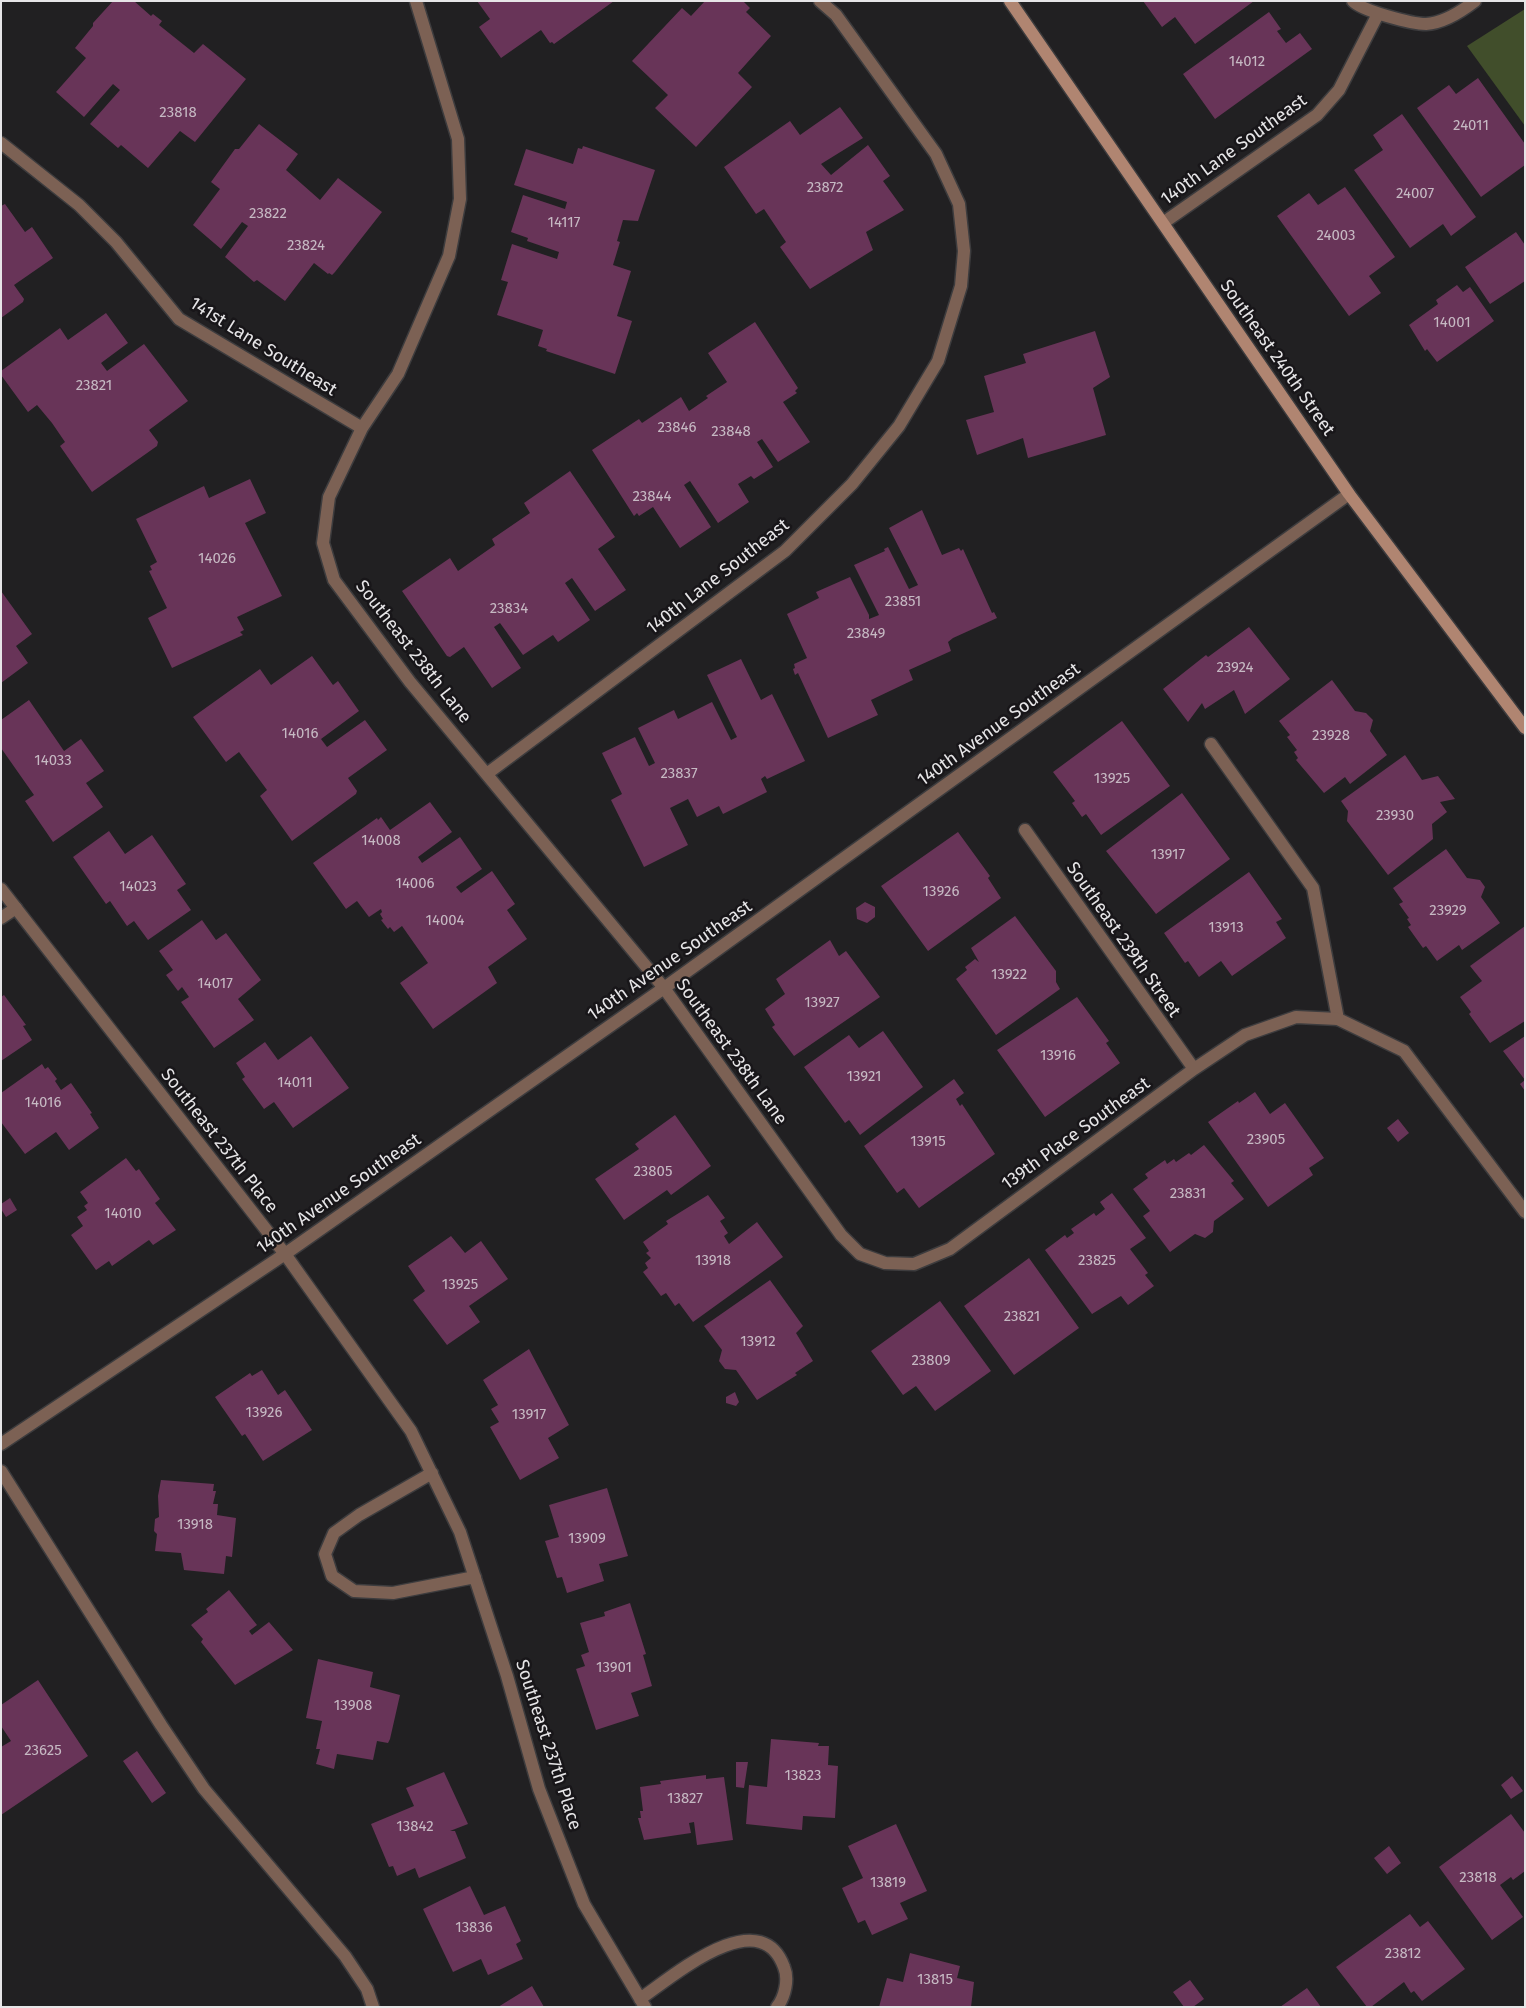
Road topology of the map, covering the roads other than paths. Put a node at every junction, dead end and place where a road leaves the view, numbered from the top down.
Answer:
1 (416, 1) edge
2 (820, 1) edge
3 (1010, 1) edge
4 (1353, 1) edge
5 (1475, 1) edge
6 (1378, 14) junction
7 (1, 143) edge
8 (1163, 223) junction
9 (362, 428) junction
10 (1349, 494) junction
11 (1525, 728) edge
12 (1211, 744) dead end
13 (488, 773) junction
14 (1024, 830) dead end
15 (1, 889) edge
16 (16, 908) junction
17 (1, 918) edge
18 (664, 988) junction
19 (1338, 1019) junction
20 (1194, 1070) junction
21 (1525, 1212) edge
22 (841, 1235) joint
23 (285, 1254) junction
24 (1, 1444) edge
25 (1, 1471) edge
26 (432, 1473) junction
27 (475, 1576) junction
28 (643, 2003) edge
29 (373, 2007) edge
30 (777, 2007) edge

1 - 9 street, Southeast 238th Lane
2 - 13 street, 140th Lane Southeast
3 - 8 main road, Southeast 240th Street
4 - 6 street
5 - 6 street
6 - 8 street, 140th Lane Southeast
7 - 9 street, 141st Lane Southeast
8 - 10 main road, Southeast 240th Street
9 - 13 street, Southeast 238th Lane
10 - 11 main road, Southeast 240th Street
10 - 18 street, 140th Avenue Southeast
12 - 19 street
13 - 18 street, Southeast 238th Lane
14 - 20 street, Southeast 239th Street
15 - 16 street, Southeast 237th Place
16 - 17 street
16 - 23 street, Southeast 237th Place
18 - 22 street, Southeast 238th Lane
18 - 23 street, 140th Avenue Southeast
19 - 20 street, 139th Place Southeast
19 - 21 street
20 - 22 street, 139th Place Southeast
23 - 24 street, 140th Avenue Southeast
23 - 26 street, Southeast 237th Place
25 - 29 street
26 - 27 street, Southeast 237th Place
26 - 27 street
27 - 28 street, Southeast 237th Place
28 - 30 street, Southeast 237th Place

